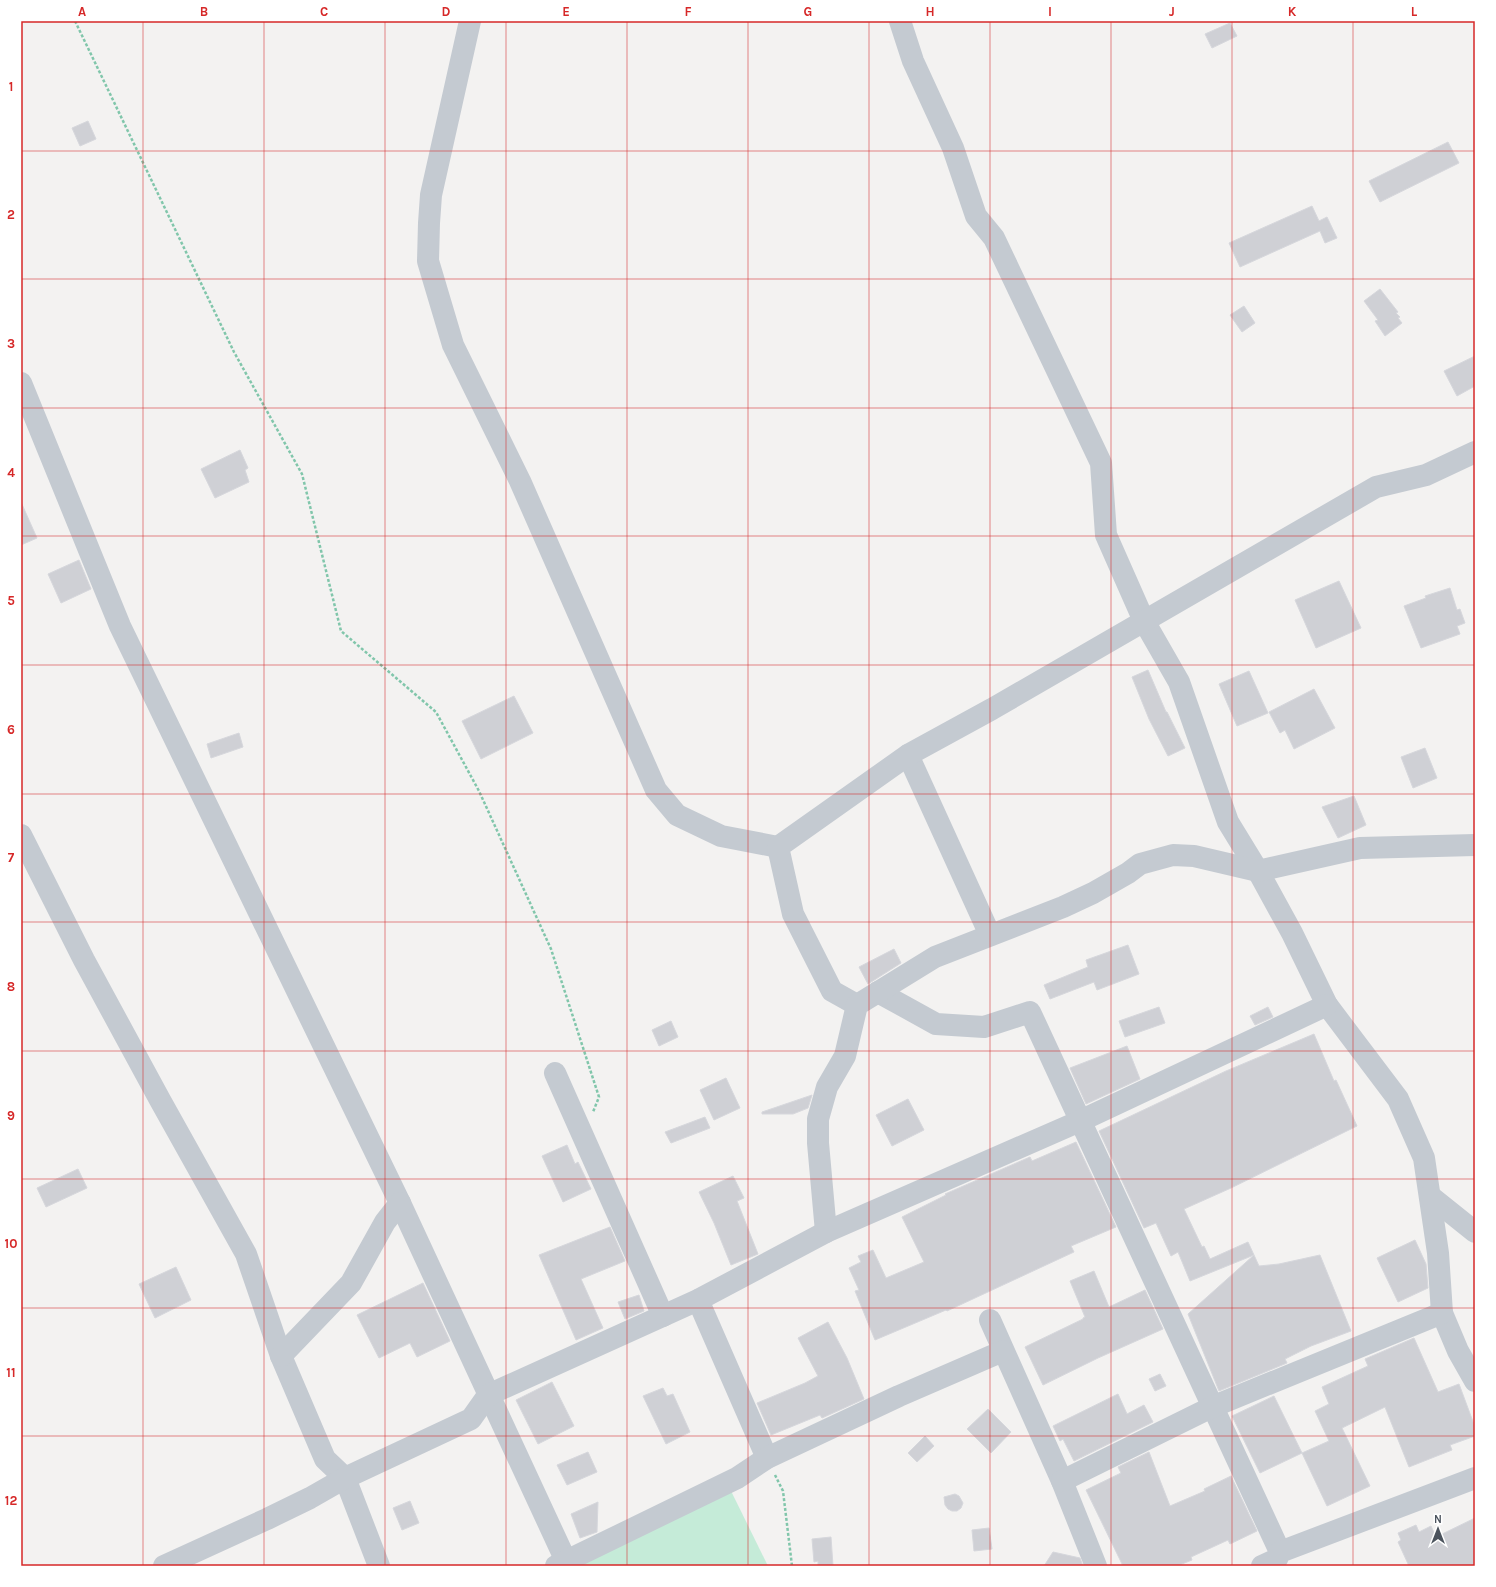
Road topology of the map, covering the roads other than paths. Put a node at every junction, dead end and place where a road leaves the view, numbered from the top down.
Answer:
1 (470, 21) edge
2 (900, 21) edge
3 (21, 383) edge
4 (1475, 452) edge
5 (1144, 622) junction
6 (908, 755) junction
7 (21, 835) edge
8 (1475, 845) edge
9 (778, 848) junction
10 (1258, 871) junction
11 (990, 935) junction
12 (878, 992) junction
13 (857, 1005) junction
14 (1327, 1005) junction
15 (555, 1073) dead end
16 (1080, 1121) junction
17 (1430, 1196) junction
18 (400, 1203) junction
19 (826, 1232) junction
20 (1475, 1232) edge
21 (698, 1300) junction
22 (1442, 1312) junction
23 (663, 1316) junction
24 (990, 1320) dead end
25 (1003, 1351) junction
26 (281, 1356) junction
27 (1475, 1381) edge
28 (488, 1396) junction
29 (1212, 1407) junction
30 (767, 1458) junction
31 (345, 1478) junction
32 (1475, 1478) edge
33 (1062, 1481) junction
34 (1280, 1552) junction
35 (561, 1564) edge
36 (164, 1566) edge
37 (379, 1566) edge
38 (1096, 1566) edge
39 (1262, 1566) edge

1 - 9 street
2 - 5 street
3 - 18 street
4 - 5 street
5 - 6 street
5 - 10 street
6 - 9 street
6 - 11 street
7 - 26 street
8 - 10 street
9 - 13 street
10 - 11 street
10 - 14 street
11 - 12 street
12 - 13 street
12 - 16 street
13 - 19 street
14 - 16 street
14 - 17 street
15 - 23 street
16 - 19 street
16 - 29 street
17 - 20 street
17 - 22 street
18 - 26 street
18 - 28 street
19 - 21 street
21 - 23 street
21 - 30 street
22 - 27 street
22 - 29 street
23 - 28 street
24 - 25 street
25 - 30 street
25 - 33 street
26 - 31 street
28 - 31 street
28 - 35 street
29 - 33 street
29 - 34 street
30 - 35 street
31 - 36 street
31 - 37 street
32 - 34 street
33 - 38 street
34 - 39 street

